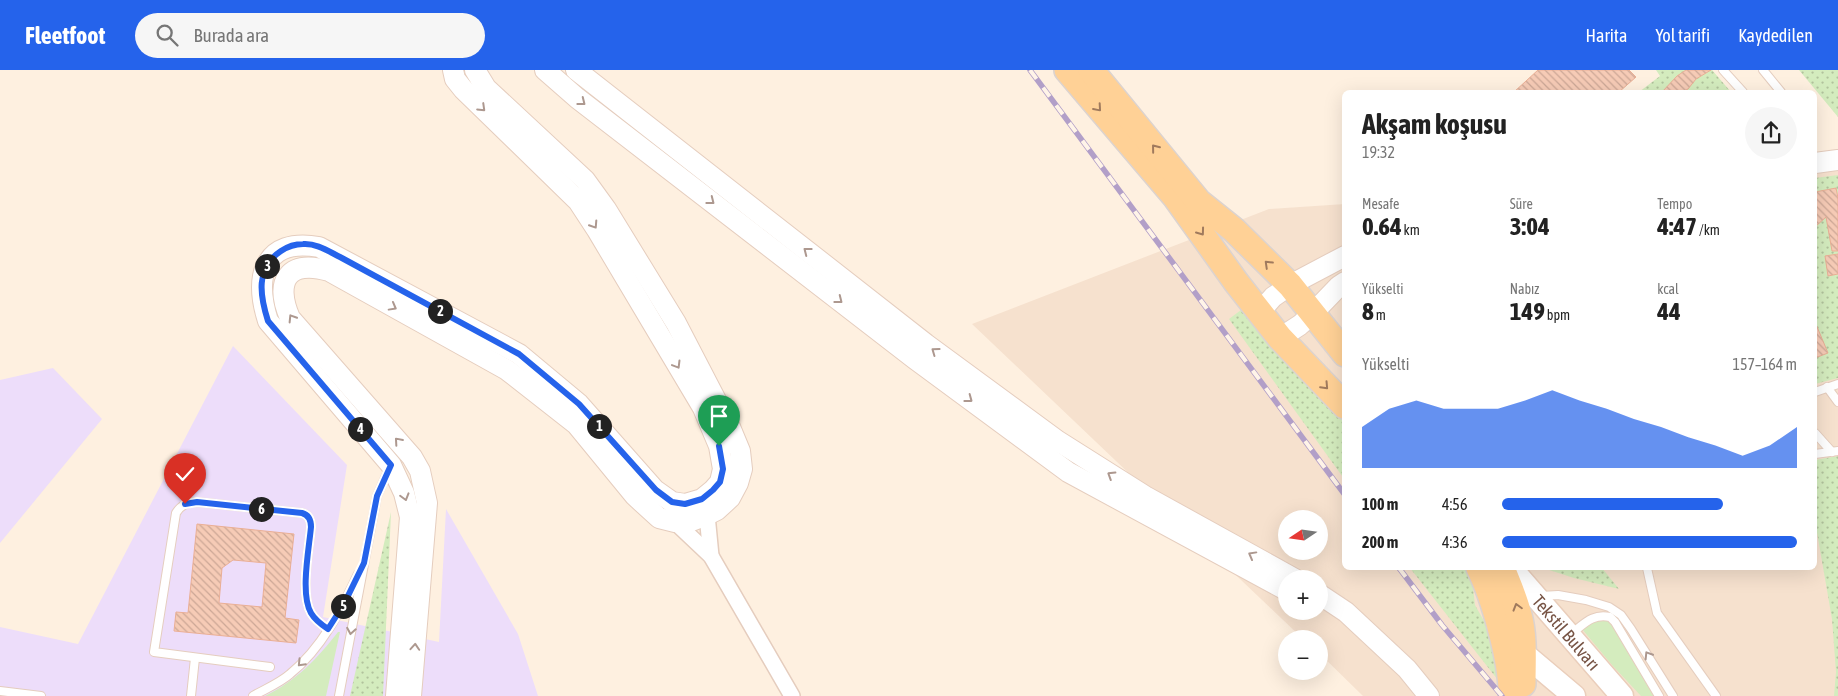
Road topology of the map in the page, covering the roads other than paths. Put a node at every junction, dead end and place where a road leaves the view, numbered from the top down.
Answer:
1 (452, 70) edge
2 (475, 70) edge
3 (545, 70) edge
4 (576, 70) edge
5 (1067, 70) edge
6 (1091, 70) edge
7 (1723, 70) edge
8 (1763, 70) edge
9 (1741, 90) edge
10 (1779, 90) edge
11 (1838, 160) edge
12 (1817, 163) edge
13 (1838, 171) edge
14 (1817, 174) edge
15 (1342, 258) edge
16 (1342, 284) edge
17 (1290, 285) junction
18 (1259, 313) junction
19 (1313, 313) junction
20 (1329, 334) junction
21 (1280, 338) junction
22 (1342, 350) edge
23 (1300, 359) junction
24 (1838, 384) edge
25 (1827, 387) junction
26 (1817, 391) edge
27 (1838, 402) edge
28 (1342, 403) edge
29 (1817, 435) edge
30 (1835, 451) edge
31 (1817, 454) edge
32 (391, 465) junction
33 (707, 515) junction
34 (675, 522) junction
35 (711, 556) junction
36 (364, 563) junction
37 (1279, 570) edge
38 (1480, 570) edge
39 (1503, 570) edge
40 (1513, 570) edge
41 (1647, 570) edge
42 (1278, 586) edge
43 (1537, 597) junction
44 (1328, 600) edge
45 (1328, 612) edge
46 (1498, 622) junction
47 (328, 629) junction
48 (1570, 635) junction
49 (1523, 653) junction
50 (195, 658) junction
51 (270, 667) dead end
52 (1566, 690) edge
53 (0, 691) edge
54 (1519, 694) edge
55 (41, 696) edge
56 (191, 696) edge
57 (253, 696) edge
58 (339, 696) edge
59 (396, 696) edge
60 (412, 696) edge
61 (792, 696) edge
62 (1416, 696) edge
63 (1430, 696) edge
64 (1622, 696) edge
65 (1659, 696) edge
66 (1673, 696) edge
67 (1716, 696) edge

1 -> 32 street
2 - 33 street
3 -> 42 street
37 -> 4 street
5 -> 18 main road
17 -> 6 main road
7 - 9 lane
8 - 10 lane
11 - 12 street
13 - 14 street
15 - 17 street
16 - 19 street
17 - 18 street
17 - 19 main road
18 - 21 main road
19 - 20 main road
19 - 21 street
20 - 22 main road
20 - 23 main road
21 - 23 main road
23 -> 28 main road
24 - 25 lane
25 - 26 lane
25 - 27 lane
29 - 30 lane
30 - 31 lane
32 - 36 lane
32 -> 59 street
33 - 34 street
33 - 35 street
34 - 35 street
60 -> 34 street
35 - 61 street
36 - 47 lane
36 -> 58 lane
38 - 46 main road
49 -> 39 main road
40 - 43 main road, Tekstil Bulvarı
41 - 67 lane
43 - 48 main road, Tekstil Bulvarı
66 -> 43 lane
44 - 63 street
45 - 62 street
46 - 49 main road
46 - 54 main road
47 - 50 lane
47 -> 57 lane
48 - 64 main road, Tekstil Bulvarı
48 - 65 lane
49 - 52 main road
49 - 54 main road
50 - 51 lane
50 - 56 lane
52 - 54 main road
53 - 55 lane

